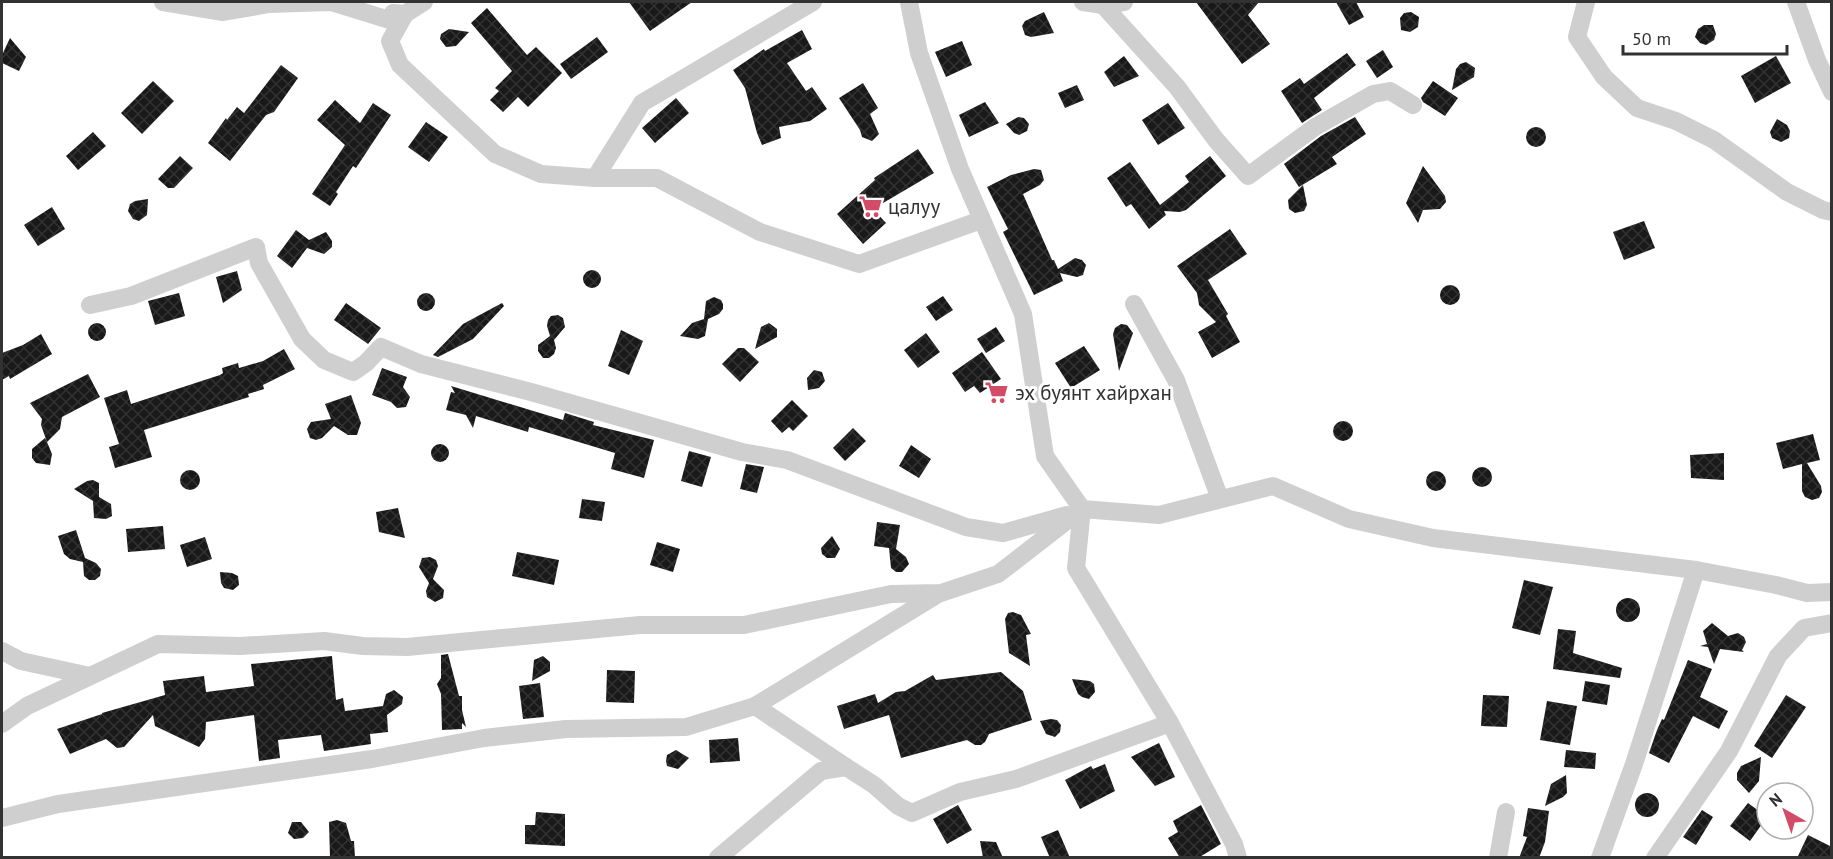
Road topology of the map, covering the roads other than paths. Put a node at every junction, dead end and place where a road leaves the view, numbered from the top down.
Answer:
1 (163, 2) edge
2 (371, 2) edge
3 (424, 2) edge
4 (813, 2) edge
5 (909, 2) edge
6 (1083, 2) edge
7 (1124, 2) edge
8 (1586, 2) edge
9 (1796, 2) edge
10 (1103, 5) junction
11 (402, 18) junction
12 (1832, 92) edge
13 (1413, 105) dead end
14 (594, 178) junction
15 (1832, 212) edge
16 (981, 220) junction
17 (1134, 304) dead end
18 (90, 305) dead end
19 (1220, 499) junction
20 (1083, 509) junction
21 (1696, 570) junction
22 (1832, 592) edge
23 (941, 593) junction
24 (1832, 622) edge
25 (2, 651) edge
26 (90, 676) junction
27 (755, 706) junction
28 (1170, 723) junction
29 (2, 724) edge
30 (846, 767) junction
31 (1506, 812) dead end
32 (2, 818) edge
33 (718, 858) edge
34 (1238, 858) edge
35 (1498, 858) edge
36 (1600, 858) edge
37 (1655, 858) edge

1 - 11 street
2 - 11 street
3 - 11 street
4 - 14 street
5 - 16 street
6 - 10 street
7 - 10 street
8 - 15 street
9 - 12 street
10 - 13 street
11 - 14 street
14 - 16 street
16 - 20 street
17 - 19 street
18 - 20 street
19 - 20 street
19 - 21 street
20 - 23 street
20 - 28 street
21 - 22 street
21 - 36 street
23 - 26 street
23 - 27 street
24 - 37 street
25 - 26 street
26 - 29 street
27 - 30 street
27 - 32 street
28 - 30 street
28 - 34 street
30 - 33 street
31 - 35 street

